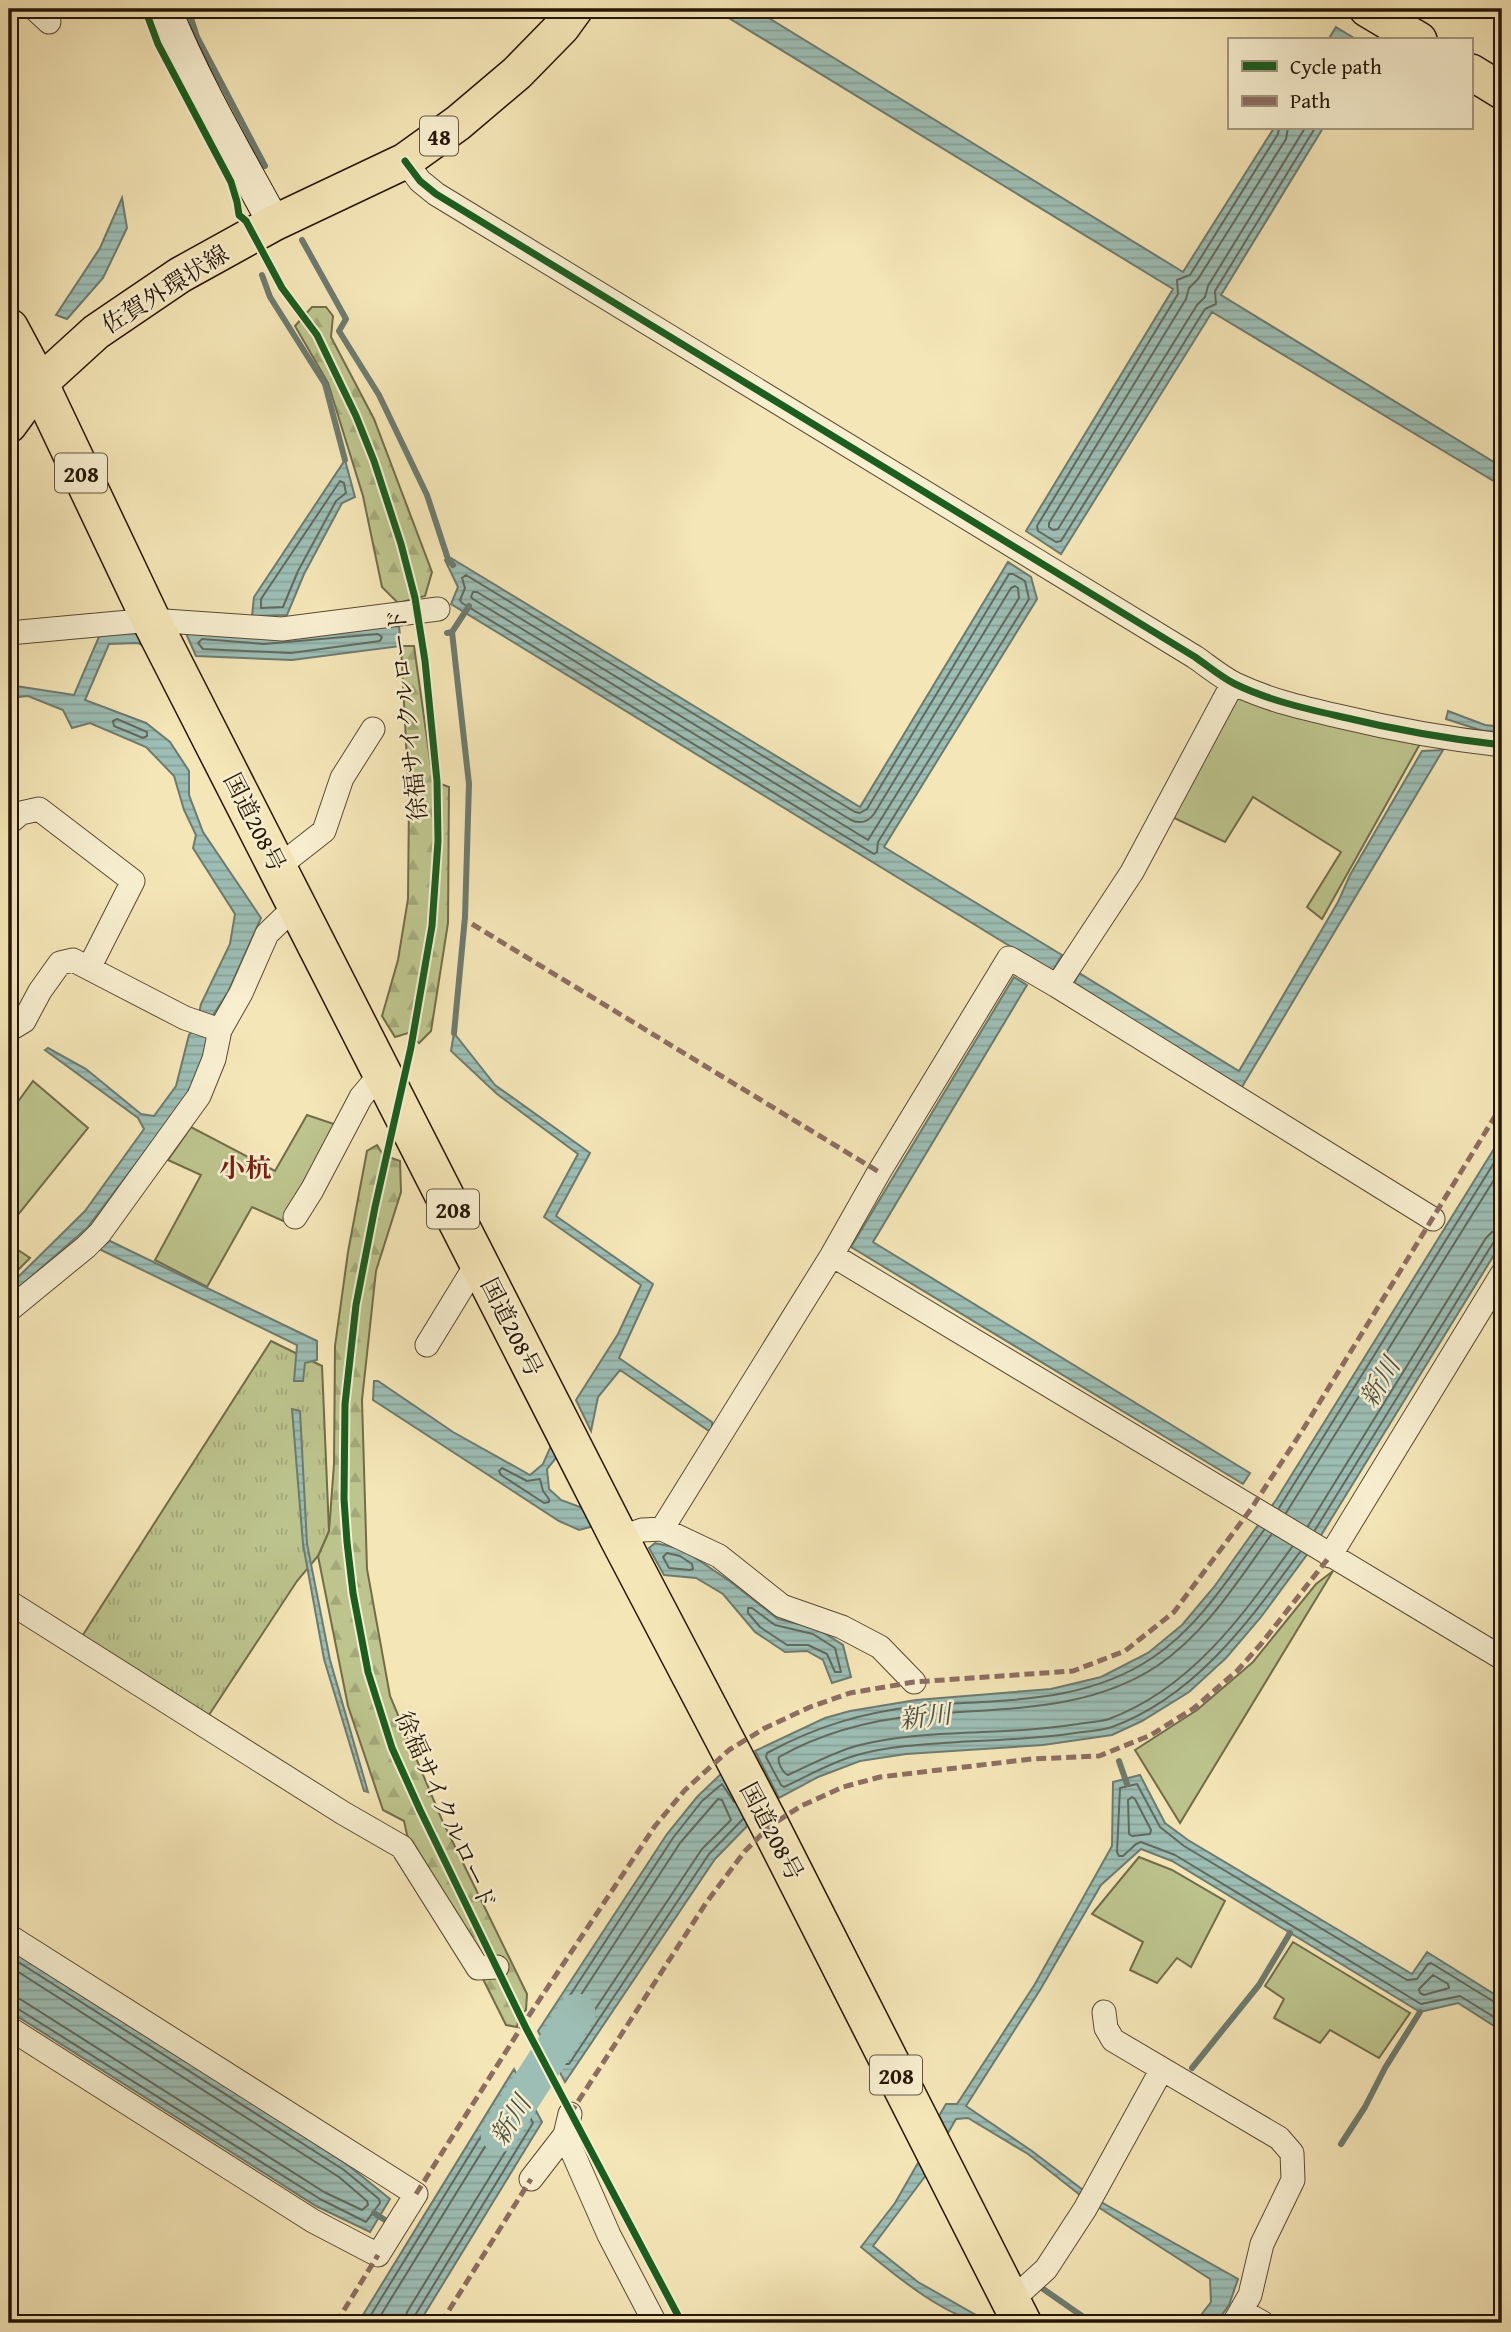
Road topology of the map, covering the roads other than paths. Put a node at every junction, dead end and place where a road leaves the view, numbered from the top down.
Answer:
1 (165, 9) edge
2 (575, 9) edge
3 (1367, 9) edge
4 (1416, 38) edge
5 (1472, 73) edge
6 (1502, 91) edge
7 (405, 161) junction
8 (274, 223) junction
9 (9, 328) edge
10 (39, 384) junction
11 (9, 425) edge
12 (438, 609) dead end
13 (151, 620) junction
14 (9, 634) edge
15 (1233, 683) junction
16 (373, 729) dead end
17 (1502, 745) edge
18 (9, 823) edge
19 (278, 867) junction
20 (298, 905) junction
21 (89, 968) junction
22 (1056, 986) junction
23 (9, 1025) edge
24 (220, 1030) junction
25 (386, 1077) junction
26 (295, 1217) dead end
27 (1433, 1219) dead end
28 (832, 1255) junction
29 (482, 1266) junction
30 (1502, 1274) edge
31 (9, 1310) edge
32 (427, 1345) dead end
33 (662, 1528) junction
34 (619, 1538) junction
35 (1330, 1556) junction
36 (9, 1602) edge
37 (1502, 1658) edge
38 (914, 1682) dead end
39 (9, 1936) edge
40 (497, 1967) dead end
41 (1104, 2012) dead end
42 (9, 2028) edge
43 (1162, 2069) junction
44 (531, 2179) dead end
45 (1015, 2310) edge
46 (1238, 2317) edge
47 (655, 2323) edge
48 (1263, 2323) edge

1 - 8 street
2 - 7 main road, 佐賀外環状線 / 48
3 - 4 main road
5 - 6 main road
7 - 8 main road, 佐賀外環状線 / 48
7 - 15 street
8 - 10 main road, 佐賀外環状線 / 48
9 - 10 highway, 国道208号 / 208
10 - 11 main road, 佐賀外環状線 / 48
10 - 13 highway, 国道208号 / 208
12 - 13 street
13 - 14 street
13 - 19 highway, 国道208号 / 208
15 - 17 street
15 - 22 street
16 - 19 street
18 - 21 street
19 - 20 highway, 国道208号 / 208
20 - 24 street
20 - 25 highway, 国道208号 / 208
21 - 23 street
21 - 24 street
22 - 27 street
22 - 28 street
24 - 31 street
25 - 26 street
25 - 29 highway, 国道208号 / 208
28 - 33 street
28 - 35 street
29 - 32 street
29 - 34 highway, 国道208号 / 208
30 - 35 street
33 - 34 street
33 - 38 street
34 - 45 highway, 国道208号 / 208
35 - 37 street
36 - 40 street
39 - 42 street
41 - 43 street
43 - 45 street
43 - 46 street
44 - 47 street
46 - 48 street

